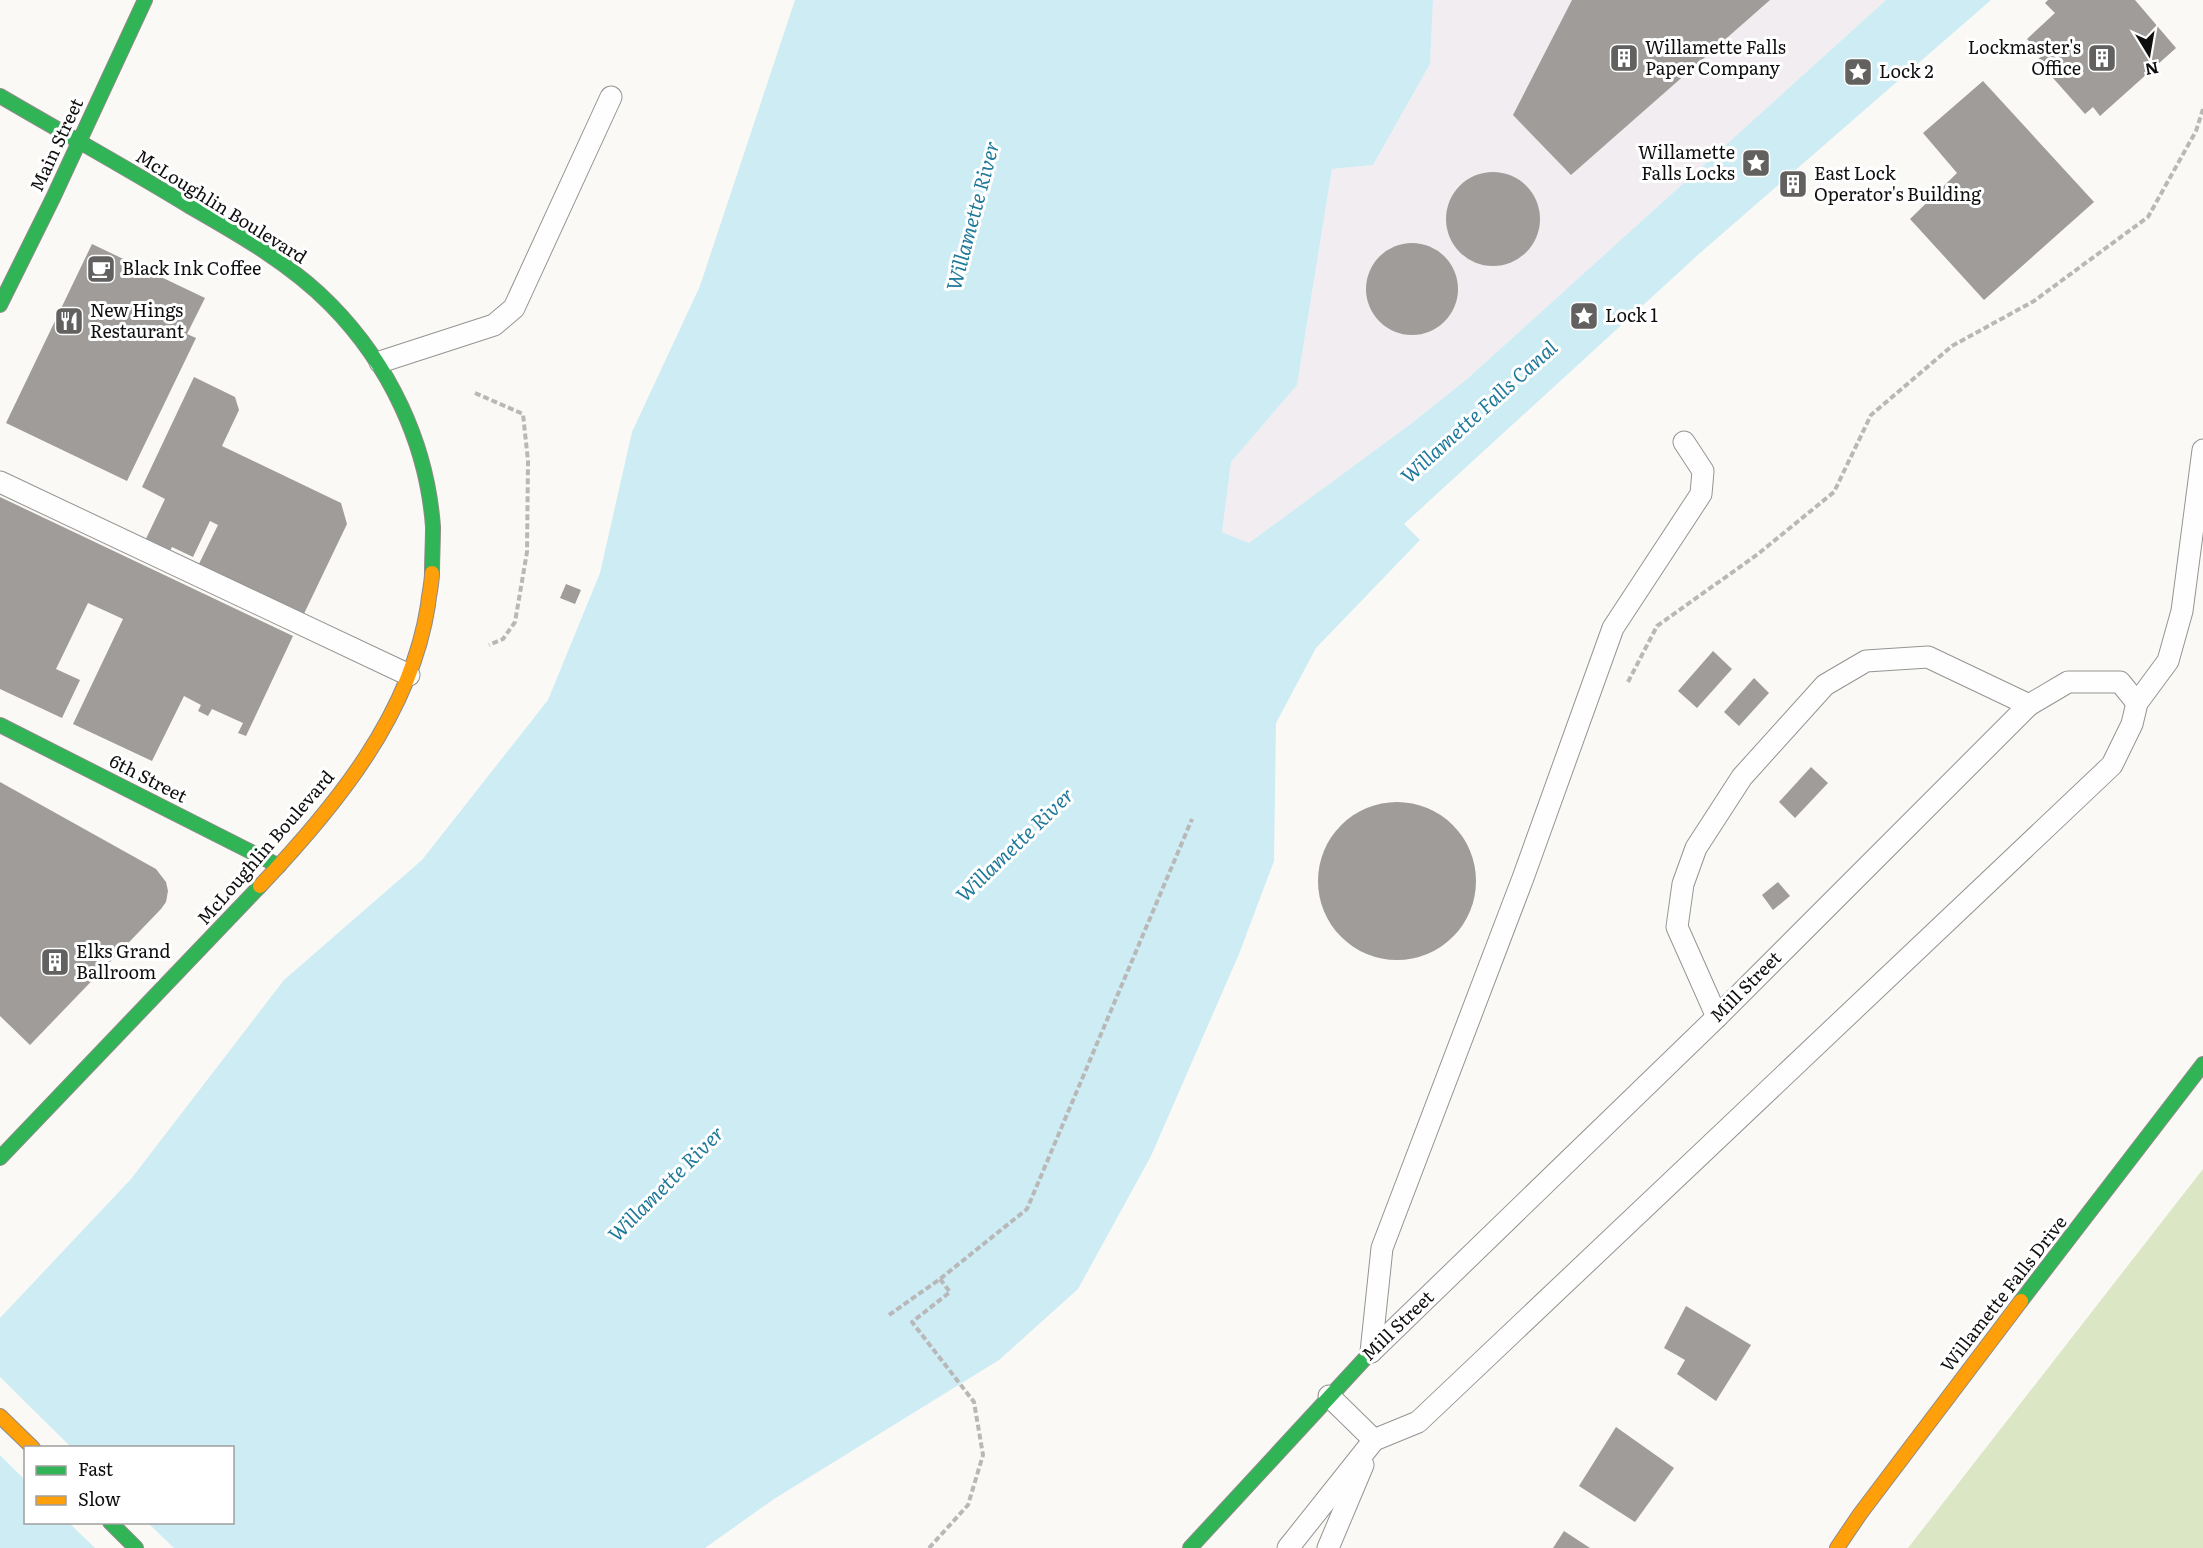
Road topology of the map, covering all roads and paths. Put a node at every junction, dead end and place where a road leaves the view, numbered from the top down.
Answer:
1 (145, 0) edge
2 (0, 96) edge
3 (611, 97) dead end
4 (2203, 109) edge
5 (78, 141) junction
6 (0, 305) edge
7 (380, 362) junction
8 (475, 393) dead end
9 (1684, 442) dead end
10 (2203, 450) edge
11 (0, 482) edge
12 (489, 645) dead end
13 (409, 675) junction
14 (1624, 689) dead end
15 (2137, 703) junction
16 (2029, 705) junction
17 (0, 725) edge
18 (1192, 819) dead end
19 (279, 866) junction
20 (1717, 1017) junction
21 (2203, 1064) edge
22 (0, 1158) edge
23 (940, 1279) junction
24 (889, 1315) dead end
25 (1371, 1352) junction
26 (1329, 1396) junction
27 (0, 1416) edge
28 (1374, 1440) junction
29 (31, 1446) edge
30 (112, 1524) edge
31 (136, 1548) edge
32 (929, 1548) edge
33 (1190, 1548) edge
34 (1288, 1548) edge
35 (1328, 1548) edge
36 (1837, 1548) edge

1 - 5 main road, Main Street
2 - 5 main road, McLoughlin Boulevard
3 - 7 lane
4 - 14 path
5 - 6 main road, Main Street
5 - 7 main road, McLoughlin Boulevard
7 - 13 main road, McLoughlin Boulevard
8 - 12 path
9 - 25 lane
10 - 15 lane
11 - 13 lane
13 - 19 main road, McLoughlin Boulevard
15 - 16 lane, Mill Street
15 - 28 lane
16 - 20 lane, Mill Street
16 - 20 lane
17 - 19 main road, 6th Street
18 - 23 path
19 - 22 main road, McLoughlin Boulevard
20 - 25 lane, Mill Street
21 - 36 main road, Willamette Falls Drive
23 - 24 path
23 - 32 path
25 - 26 main road, Mill Street
26 - 28 lane
26 - 33 main road, Mill Street
27 - 29 main road
28 - 34 lane
28 - 35 lane
30 - 31 main road

